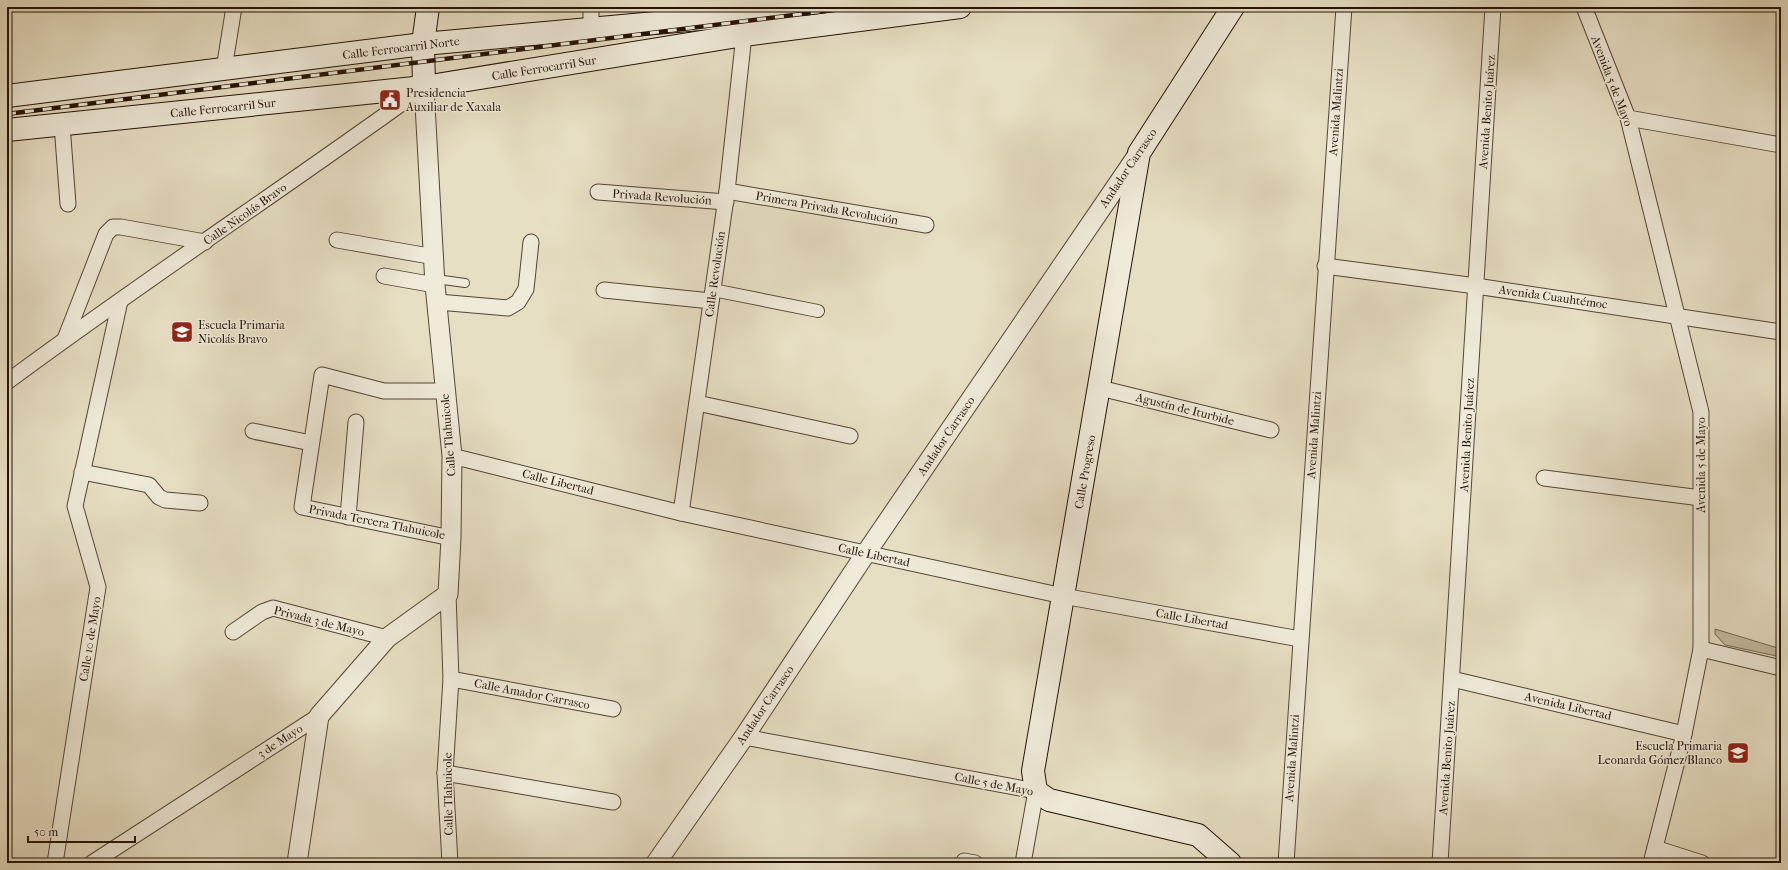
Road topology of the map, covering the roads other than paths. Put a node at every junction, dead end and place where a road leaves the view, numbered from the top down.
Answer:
1 (234, 7) edge
2 (428, 7) edge
3 (591, 7) edge
4 (797, 7) edge
5 (960, 7) edge
6 (1233, 7) edge
7 (1344, 7) edge
8 (1493, 7) edge
9 (1584, 7) edge
10 (591, 29) junction
11 (744, 35) junction
12 (423, 44) junction
13 (224, 70) junction
14 (424, 87) junction
15 (7, 96) edge
16 (1628, 118) junction
17 (62, 125) junction
18 (7, 130) edge
19 (1781, 145) edge
20 (1139, 153) junction
21 (598, 192) dead end
22 (727, 196) junction
23 (68, 204) dead end
24 (926, 225) dead end
25 (337, 240) dead end
26 (205, 242) junction
27 (531, 242) dead end
28 (434, 257) junction
29 (1325, 266) junction
30 (384, 276) dead end
31 (465, 283) dead end
32 (1476, 286) junction
33 (436, 289) junction
34 (604, 290) dead end
35 (712, 296) junction
36 (120, 301) junction
37 (818, 310) dead end
38 (1676, 316) junction
39 (1781, 332) edge
40 (65, 339) junction
41 (7, 382) edge
42 (1100, 388) junction
43 (444, 391) junction
44 (697, 403) junction
45 (356, 422) dead end
46 (1271, 430) dead end
47 (253, 431) dead end
48 (850, 436) dead end
49 (311, 443) junction
50 (452, 456) junction
51 (82, 472) junction
52 (1544, 478) dead end
53 (1701, 498) junction
54 (200, 503) dead end
55 (681, 513) junction
56 (348, 517) junction
57 (452, 538) junction
58 (866, 553) junction
59 (448, 594) junction
60 (1063, 596) junction
61 (233, 632) dead end
62 (387, 638) junction
63 (1300, 639) junction
64 (1701, 649) junction
65 (1781, 668) edge
66 (451, 679) junction
67 (1452, 679) junction
68 (613, 709) dead end
69 (319, 716) junction
70 (1684, 734) junction
71 (744, 737) junction
72 (445, 773) junction
73 (1036, 791) junction
74 (613, 802) dead end
75 (1655, 848) junction
76 (55, 863) edge
77 (92, 863) edge
78 (297, 863) edge
79 (450, 863) edge
80 (656, 863) edge
81 (1023, 863) edge
82 (1230, 863) edge
83 (1286, 863) edge
84 (1440, 863) edge
85 (1651, 863) edge
86 (1702, 863) edge

1 - 13 street
2 - 12 main road, Calle Tlahuicole
3 - 10 street
4 - 10 main road, Calle Ferrocarril Norte
5 - 11 main road, Calle Ferrocarril Sur
6 - 20 main road, Andador Carrasco
7 - 29 street, Avenida Malintzi
8 - 32 street, Avenida Benito Juárez
9 - 16 street, Avenida 5 de Mayo
10 - 12 main road, Calle Ferrocarril Norte
11 - 14 main road, Calle Ferrocarril Sur
11 - 22 street, Calle Revolución
12 - 13 main road, Calle Ferrocarril Norte
12 - 14 main road, Calle Tlahuicole
13 - 15 main road, Calle Ferrocarril Norte
14 - 17 main road, Calle Ferrocarril Sur
14 - 26 street, Calle Nicolás Bravo
14 - 28 street, Calle Tlahuicole
16 - 19 street
16 - 38 street, Avenida 5 de Mayo
17 - 18 main road, Calle Ferrocarril Sur
17 - 23 street
20 - 42 main road, Calle Progreso
20 - 58 street, Andador Carrasco
21 - 22 street, Privada Revolución
22 - 24 street, Primera Privada Revolución
22 - 35 street, Calle Revolución
25 - 28 street
26 - 36 street, Calle Nicolás Bravo
26 - 40 street
27 - 33 street
28 - 33 street, Calle Tlahuicole
29 - 32 street, Avenida Cuauhtémoc
29 - 63 street, Avenida Malintzi
30 - 33 street
31 - 33 lane
32 - 38 street, Avenida Cuauhtémoc
32 - 67 street, Avenida Benito Juárez
33 - 43 street, Calle Tlahuicole
34 - 35 street
35 - 37 street
35 - 44 street, Calle Revolución
36 - 40 street, Calle Nicolás Bravo
36 - 51 street, Calle 10 de Mayo
38 - 39 street, Avenida Cuauhtémoc
38 - 53 street, Avenida 5 de Mayo
40 - 41 street, Calle Nicolás Bravo
42 - 46 street, Agustín de Iturbide
42 - 60 main road, Calle Progreso
43 - 49 street
43 - 50 street, Calle Tlahuicole
44 - 48 street
44 - 55 street, Calle Revolución
45 - 56 street
47 - 49 street
49 - 56 street, Privada Tercera Tlahuicole
50 - 55 street, Calle Libertad
50 - 57 street, Calle Tlahuicole
51 - 54 street
51 - 76 street, Calle 10 de Mayo
52 - 53 street
53 - 64 street, Avenida 5 de Mayo
55 - 58 street, Calle Libertad
56 - 57 street, Privada Tercera Tlahuicole
57 - 59 street, Calle Tlahuicole
58 - 60 street, Calle Libertad
58 - 71 street, Andador Carrasco
59 - 62 street, 3 de Mayo
59 - 66 street, Calle Tlahuicole
60 - 63 street, Calle Libertad
60 - 73 main road, Calle Progreso
61 - 62 street, Privada 3 de Mayo
62 - 69 street, 3 de Mayo
63 - 83 street, Avenida Malintzi
64 - 65 street
64 - 70 street, Avenida 5 de Mayo
66 - 68 street, Calle Amador Carrasco
66 - 72 street, Calle Tlahuicole
67 - 70 street, Avenida Libertad
67 - 84 street, Avenida Benito Juárez
69 - 77 street, 3 de Mayo
69 - 78 street
70 - 75 street, Avenida 5 de Mayo
71 - 73 street, Calle 5 de Mayo
71 - 80 street, Andador Carrasco
72 - 74 street
72 - 79 street, Calle Tlahuicole
73 - 81 street
73 - 82 main road, Calle 5 de Mayo
75 - 85 street, Avenida 5 de Mayo
75 - 86 street

